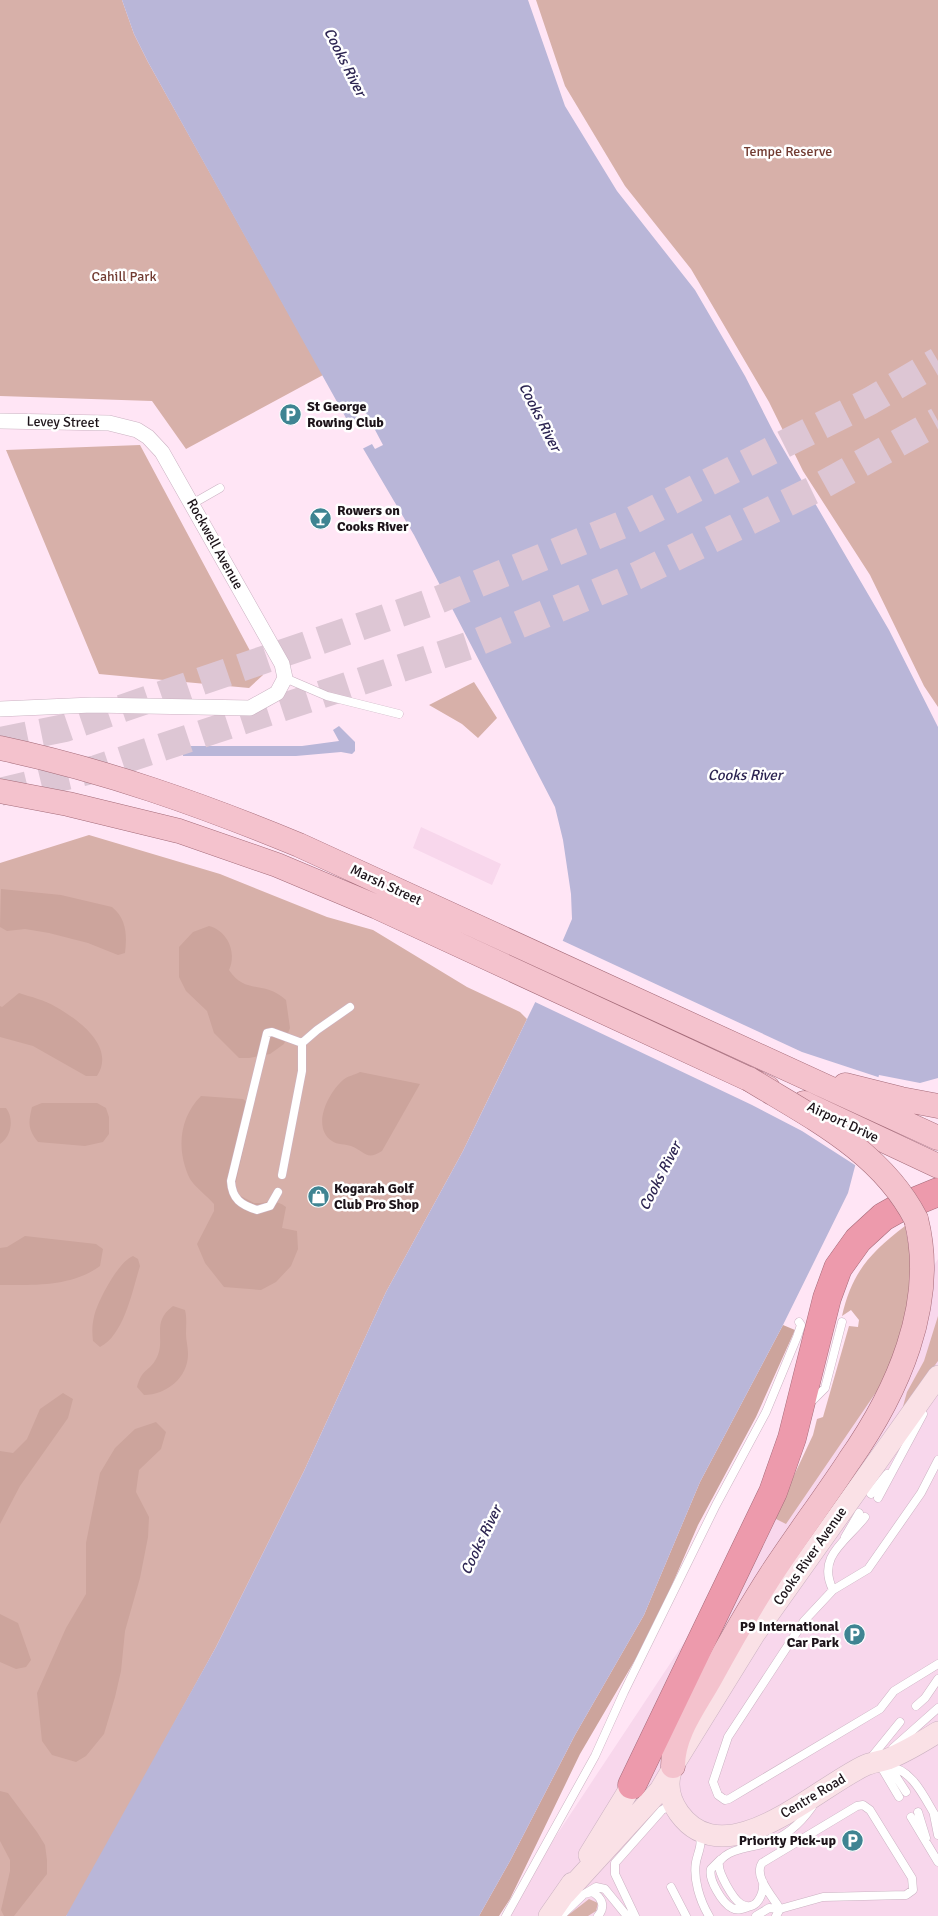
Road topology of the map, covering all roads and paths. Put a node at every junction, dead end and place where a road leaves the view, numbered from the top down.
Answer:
1 (0, 421) edge
2 (126, 426) joint
3 (220, 488) dead end
4 (192, 504) junction
5 (285, 678) junction
6 (0, 709) edge
7 (399, 714) dead end
8 (0, 748) edge
9 (0, 791) edge
10 (350, 1008) dead end
11 (302, 1043) junction
12 (758, 1056) junction
13 (748, 1078) junction
14 (938, 1106) edge
15 (938, 1138) edge
16 (938, 1166) edge
17 (282, 1175) dead end
18 (278, 1192) dead end
19 (938, 1192) edge
20 (799, 1322) dead end
21 (842, 1322) dead end
22 (938, 1376) edge
23 (938, 1386) edge
24 (799, 1415) junction
25 (938, 1460) edge
26 (837, 1480) junction
27 (875, 1496) dead end
28 (862, 1515) dead end
29 (833, 1590) junction
30 (938, 1664) edge
31 (938, 1678) edge
32 (916, 1706) dead end
33 (936, 1714) edge
34 (900, 1722) dead end
35 (924, 1751) dead end
36 (877, 1764) junction
37 (671, 1769) junction
38 (632, 1785) junction
39 (823, 1791) junction
40 (906, 1792) dead end
41 (899, 1797) dead end
42 (673, 1804) junction
43 (932, 1810) junction
44 (915, 1815) dead end
45 (938, 1820) edge
46 (694, 1827) junction
47 (938, 1835) edge
48 (938, 1862) edge
49 (763, 1882) junction
50 (671, 1887) dead end
51 (575, 1894) junction
52 (778, 1912) edge
53 (506, 1916) edge
54 (549, 1916) edge
55 (561, 1916) edge
56 (598, 1916) edge
57 (627, 1916) edge
58 (635, 1916) edge
59 (686, 1916) edge
60 (710, 1916) edge
61 (756, 1916) edge

1 - 2 street, Levey Street
2 - 4 street, Rockwell Avenue
3 - 4 lane
4 - 5 street, Rockwell Avenue
5 - 6 street
5 - 7 lane
8 - 12 main road, Marsh Street
9 - 13 main road, Marsh Street
10 - 11 lane
11 - 17 lane
11 - 18 lane
12 - 14 main road
12 - 15 main road
13 - 16 main road, Airport Drive, bridge
13 - 26 main road, bridge
19 - 24 highway
20 - 53 lane
21 - 24 lane
22 - 37 street, Cooks River Avenue
23 - 27 lane
24 - 38 highway
25 - 29 lane
26 - 37 main road
26 - 38 main road
28 - 29 lane
29 - 30 lane
31 - 32 lane
33 - 36 street, Centre Road
34 - 36 lane
35 - 36 lane
36 - 39 street, Centre Road
36 - 40 lane
36 - 41 lane
36 - 43 lane
37 - 42 street
37 - 51 street, Cooks River Avenue
38 - 51 street
39 - 46 street, Centre Road
39 - 49 lane
42 - 46 street, Centre Road
42 - 58 lane
43 - 45 lane
43 - 47 lane
44 - 48 lane
46 - 60 lane
49 - 52 lane
49 - 52 lane
50 - 59 lane
51 - 54 street
51 - 55 lane
51 - 56 lane
51 - 57 lane
52 - 61 lane

